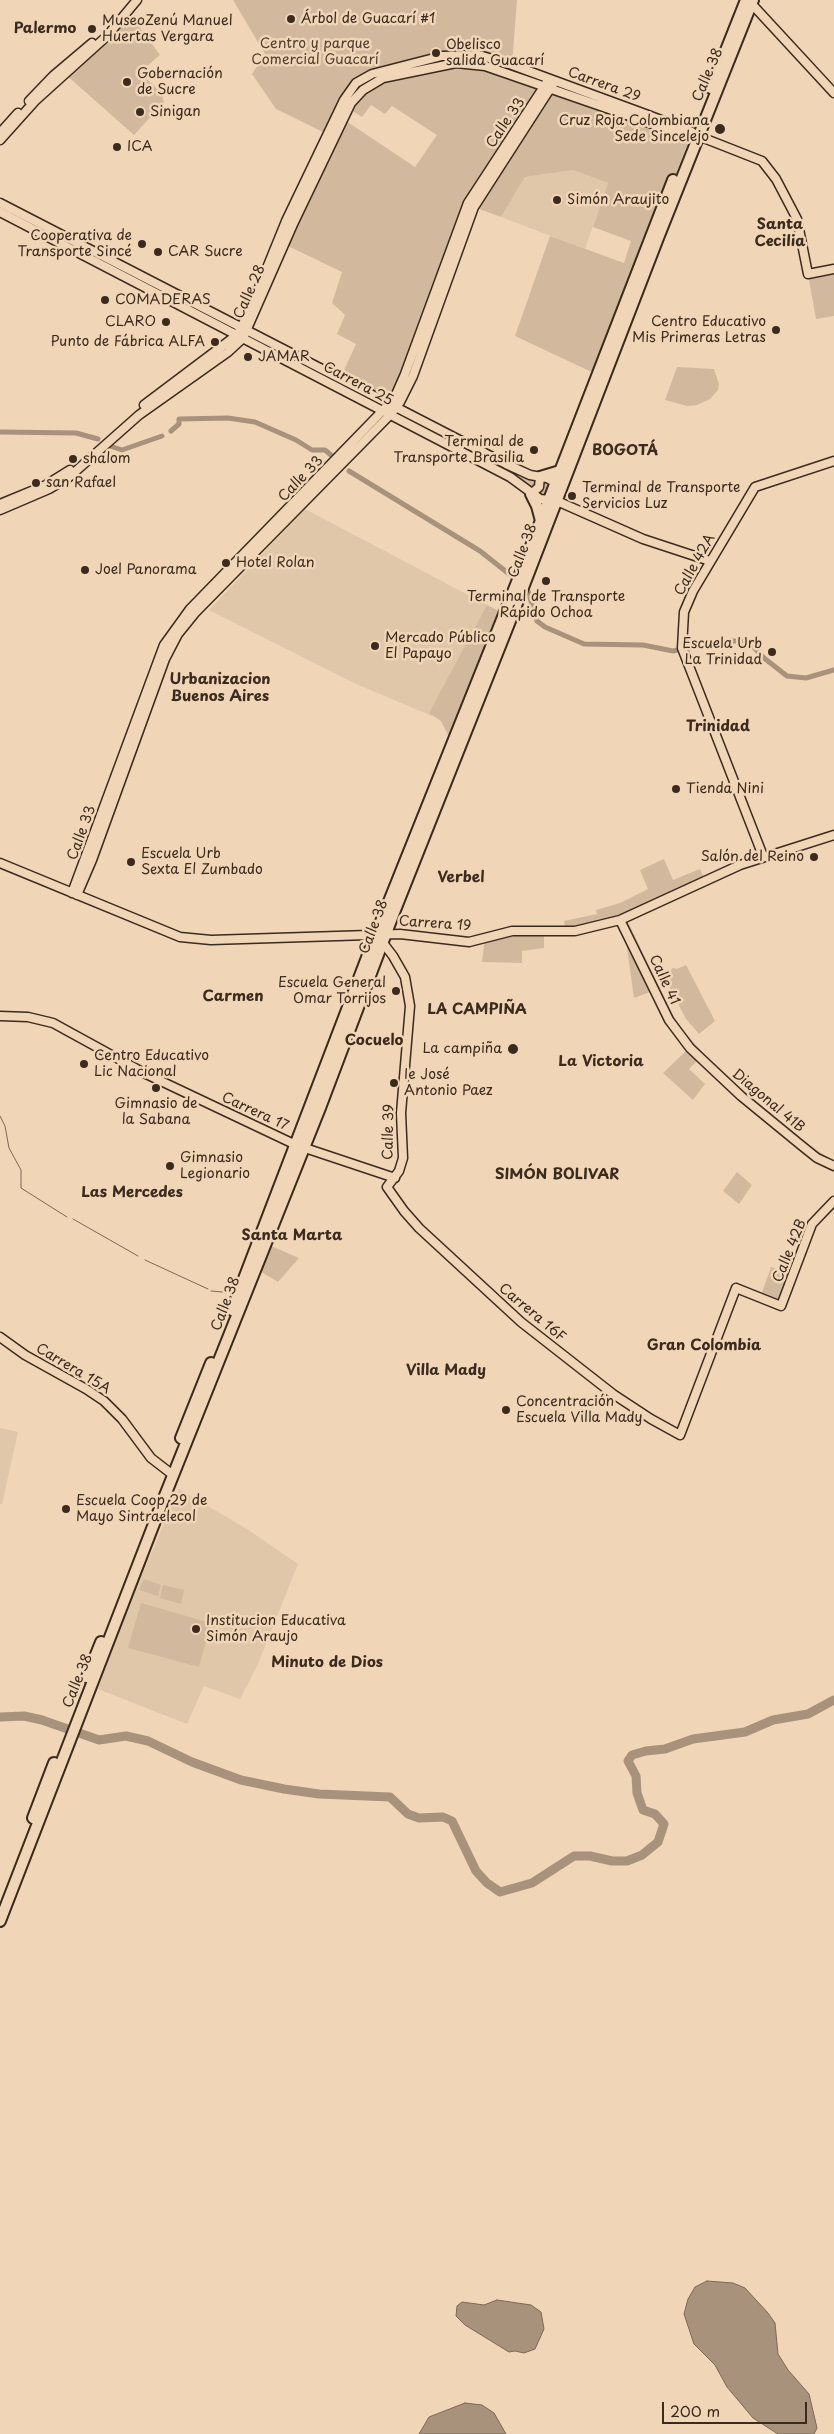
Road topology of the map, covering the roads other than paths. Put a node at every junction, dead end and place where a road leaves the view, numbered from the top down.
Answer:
1 (130, 0) edge
2 (137, 0) edge
3 (750, 1) edge
4 (88, 47) junction
5 (442, 56) joint
6 (471, 63) joint
7 (64, 73) junction
8 (550, 84) junction
9 (834, 93) edge
10 (0, 133) edge
11 (693, 135) junction
12 (0, 140) edge
13 (0, 203) edge
14 (0, 212) edge
15 (834, 270) edge
16 (242, 333) junction
17 (390, 410) junction
18 (834, 461) edge
19 (560, 471) junction
20 (540, 477) junction
21 (560, 484) junction
22 (531, 494) junction
23 (553, 500) junction
24 (0, 504) edge
25 (0, 510) edge
26 (540, 521) junction
27 (710, 561) junction
28 (523, 578) junction
29 (834, 835) edge
30 (763, 856) junction
31 (0, 863) edge
32 (74, 894) junction
33 (620, 920) junction
34 (381, 937) junction
35 (0, 1016) edge
36 (690, 1048) joint
37 (300, 1146) junction
38 (834, 1166) edge
39 (395, 1178) junction
40 (387, 1187) joint
41 (834, 1201) edge
42 (736, 1288) joint
43 (0, 1337) edge
44 (171, 1473) junction
45 (2, 1906) edge
46 (0, 1921) edge

1 - 4 street
2 - 7 street
3 - 9 street
3 - 11 highway, Calle 38
4 - 7 street
4 - 10 street
5 - 8 street, Carrera 29
5 - 16 street, Calle 28
6 - 8 street, Carrera 29
6 - 16 street, Calle 28
7 - 12 street
8 - 11 street, Carrera 29
8 - 17 street, Calle 33
11 - 15 street, Carrera 29
11 - 19 highway, Calle 38
11 - 21 highway, Calle 38
13 - 16 street, Carrera 25
14 - 16 street, Carrera 25
16 - 17 street, Carrera 25
16 - 24 street, Calle 28
16 - 25 street, Calle 28
17 - 20 street, Carrera 25
17 - 22 street, Carrera 25
17 - 32 street, Calle 33
18 - 27 street, Calle 42A
19 - 20 highway
19 - 21 highway, Calle 38
20 - 21 street, Carrera 25
20 - 22 street
21 - 23 highway, Calle 38
22 - 23 street, Carrera 25
22 - 26 highway
23 - 26 highway, Calle 38
23 - 27 street, Carrera 25
23 - 28 highway, Calle 38
26 - 28 highway, Calle 38
27 - 30 street, Calle 42A
28 - 34 highway, Calle 38
29 - 30 street, Carrera 19
30 - 33 street, Carrera 19
31 - 32 street, Carrera 19
32 - 34 street, Carrera 19
33 - 34 street, Carrera 19
33 - 36 street, Calle 41
34 - 37 highway, Calle 38
34 - 39 street, Calle 39
35 - 37 street, Carrera 17
36 - 38 street, Diagonal 41B
37 - 39 street, Carrera 17
37 - 44 highway, Calle 38
39 - 40 street, Calle 39
40 - 42 street, Carrera 16F
41 - 42 street, Calle 42B
43 - 44 street, Carrera 15A
44 - 45 highway, Calle 38
45 - 46 highway, Calle 38

